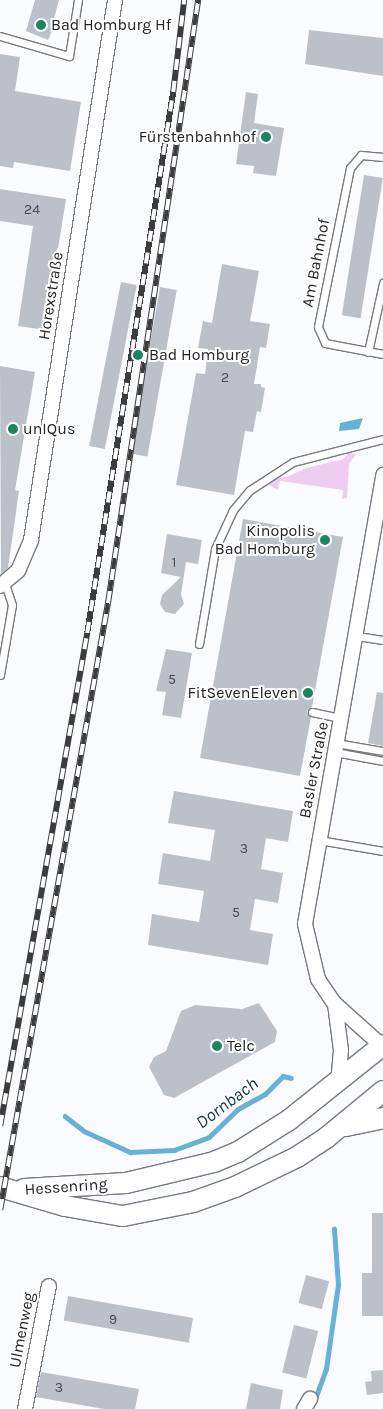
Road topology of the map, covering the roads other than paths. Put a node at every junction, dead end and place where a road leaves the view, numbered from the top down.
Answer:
1 (78, 0) edge
2 (115, 0) edge
3 (0, 36) edge
4 (383, 157) edge
5 (383, 283) edge
6 (368, 352) junction
7 (383, 354) edge
8 (383, 439) edge
9 (383, 475) edge
10 (2, 585) edge
11 (357, 636) junction
12 (383, 640) edge
13 (199, 644) dead end
14 (0, 675) edge
15 (312, 712) dead end
16 (342, 718) junction
17 (335, 748) junction
18 (383, 751) edge
19 (383, 761) edge
20 (319, 840) junction
21 (383, 851) edge
22 (334, 1003) junction
23 (382, 1046) edge
24 (338, 1082) junction
25 (383, 1092) edge
26 (383, 1118) edge
27 (339, 1127) junction
28 (8, 1188) edge
29 (48, 1286) dead end
30 (25, 1409) edge

1 - 3 lane
2 - 10 street, Horexstraße
4 - 6 lane, Am Bahnhof
5 - 6 lane
6 - 7 lane, Am Bahnhof
8 - 13 lane
9 - 11 street, Basler Straße
10 - 14 lane
11 - 12 lane
11 - 16 street, Basler Straße
15 - 16 lane
16 - 17 street, Basler Straße
17 - 18 lane
17 - 19 lane
17 - 20 street, Basler Straße
20 - 21 lane
20 - 22 street, Basler Straße
22 - 23 street, Basler Straße
22 - 24 street
23 - 24 street, Hessenring
24 - 28 street, Hessenring
25 - 27 street, Hessenring
26 - 27 street
27 - 28 street, Hessenring
29 - 30 street, Ulmenweg

